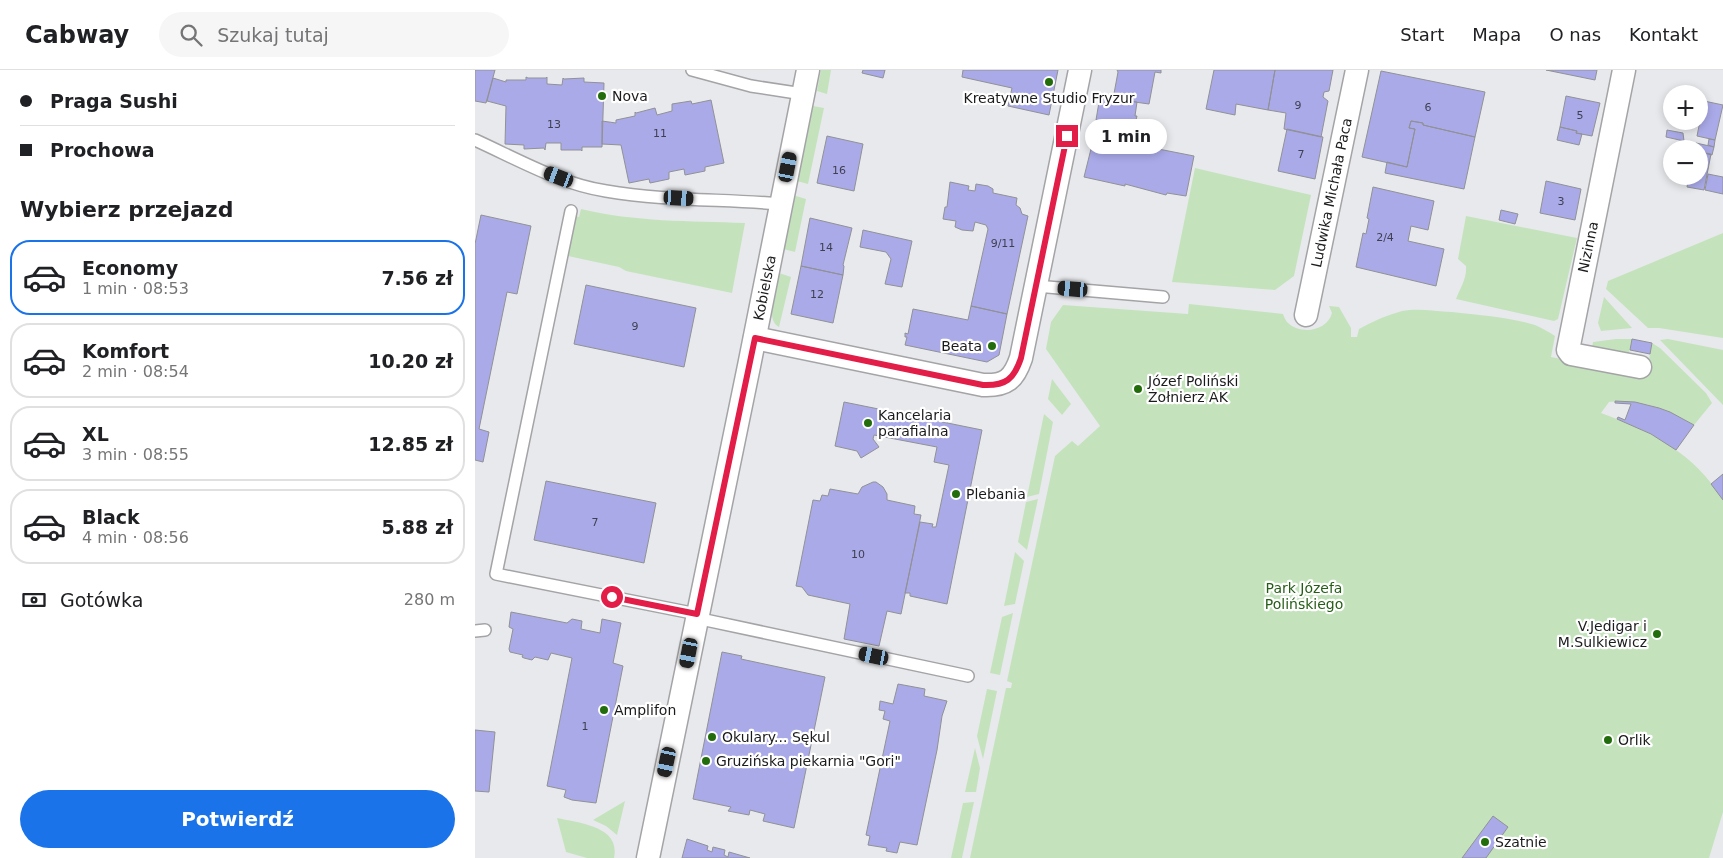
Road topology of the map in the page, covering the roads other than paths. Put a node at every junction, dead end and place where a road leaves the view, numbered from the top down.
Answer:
1 (692, 70) edge
2 (807, 70) edge
3 (1080, 70) edge
4 (1357, 70) edge
5 (1624, 70) edge
6 (803, 94) junction
7 (475, 140) edge
8 (781, 204) junction
9 (571, 211) dead end
10 (1037, 286) junction
11 (1163, 297) dead end
12 (1306, 314) dead end
13 (755, 338) junction
14 (1640, 367) dead end
15 (696, 616) junction
16 (968, 676) dead end
17 (648, 858) edge

1 - 6 lane
2 - 6 street, Kobielska
3 - 10 street
4 - 12 street, Ludwika Michała Paca
5 - 14 street, Nizinna
6 - 8 street, Kobielska
7 - 8 lane
8 - 13 street, Kobielska
9 - 15 lane
10 - 11 lane
10 - 13 street
13 - 15 street, Kobielska
15 - 16 lane
15 - 17 street, Kobielska

